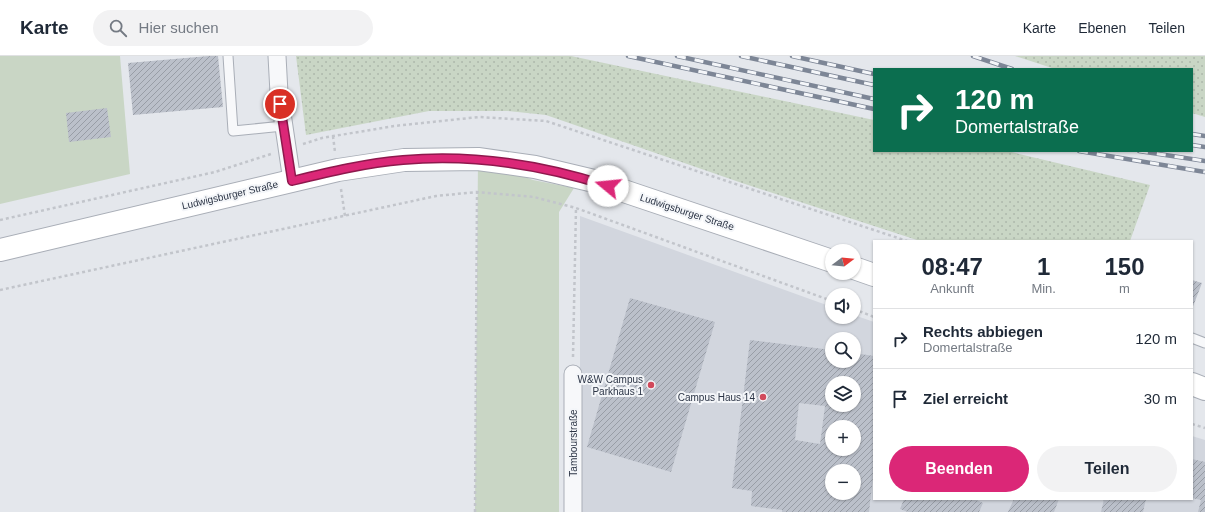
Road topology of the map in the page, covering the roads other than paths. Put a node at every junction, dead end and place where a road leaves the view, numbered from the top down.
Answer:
1 (228, 56) edge
2 (277, 56) edge
3 (283, 126) junction
4 (292, 181) junction
5 (0, 250) edge
6 (825, 259) edge
7 (861, 270) edge
8 (873, 275) edge
9 (1193, 338) edge
10 (1205, 343) edge
11 (573, 374) road end
12 (1193, 384) edge
13 (1205, 389) edge
14 (573, 512) edge

1 - 3 lane
2 - 3 street
3 - 4 street
4 - 5 main road, Ludwigsburger Straße
4 - 6 main road, Ludwigsburger Straße
7 - 8 main road
9 - 10 lane
11 - 14 street, Tambourstraße
12 - 13 main road

